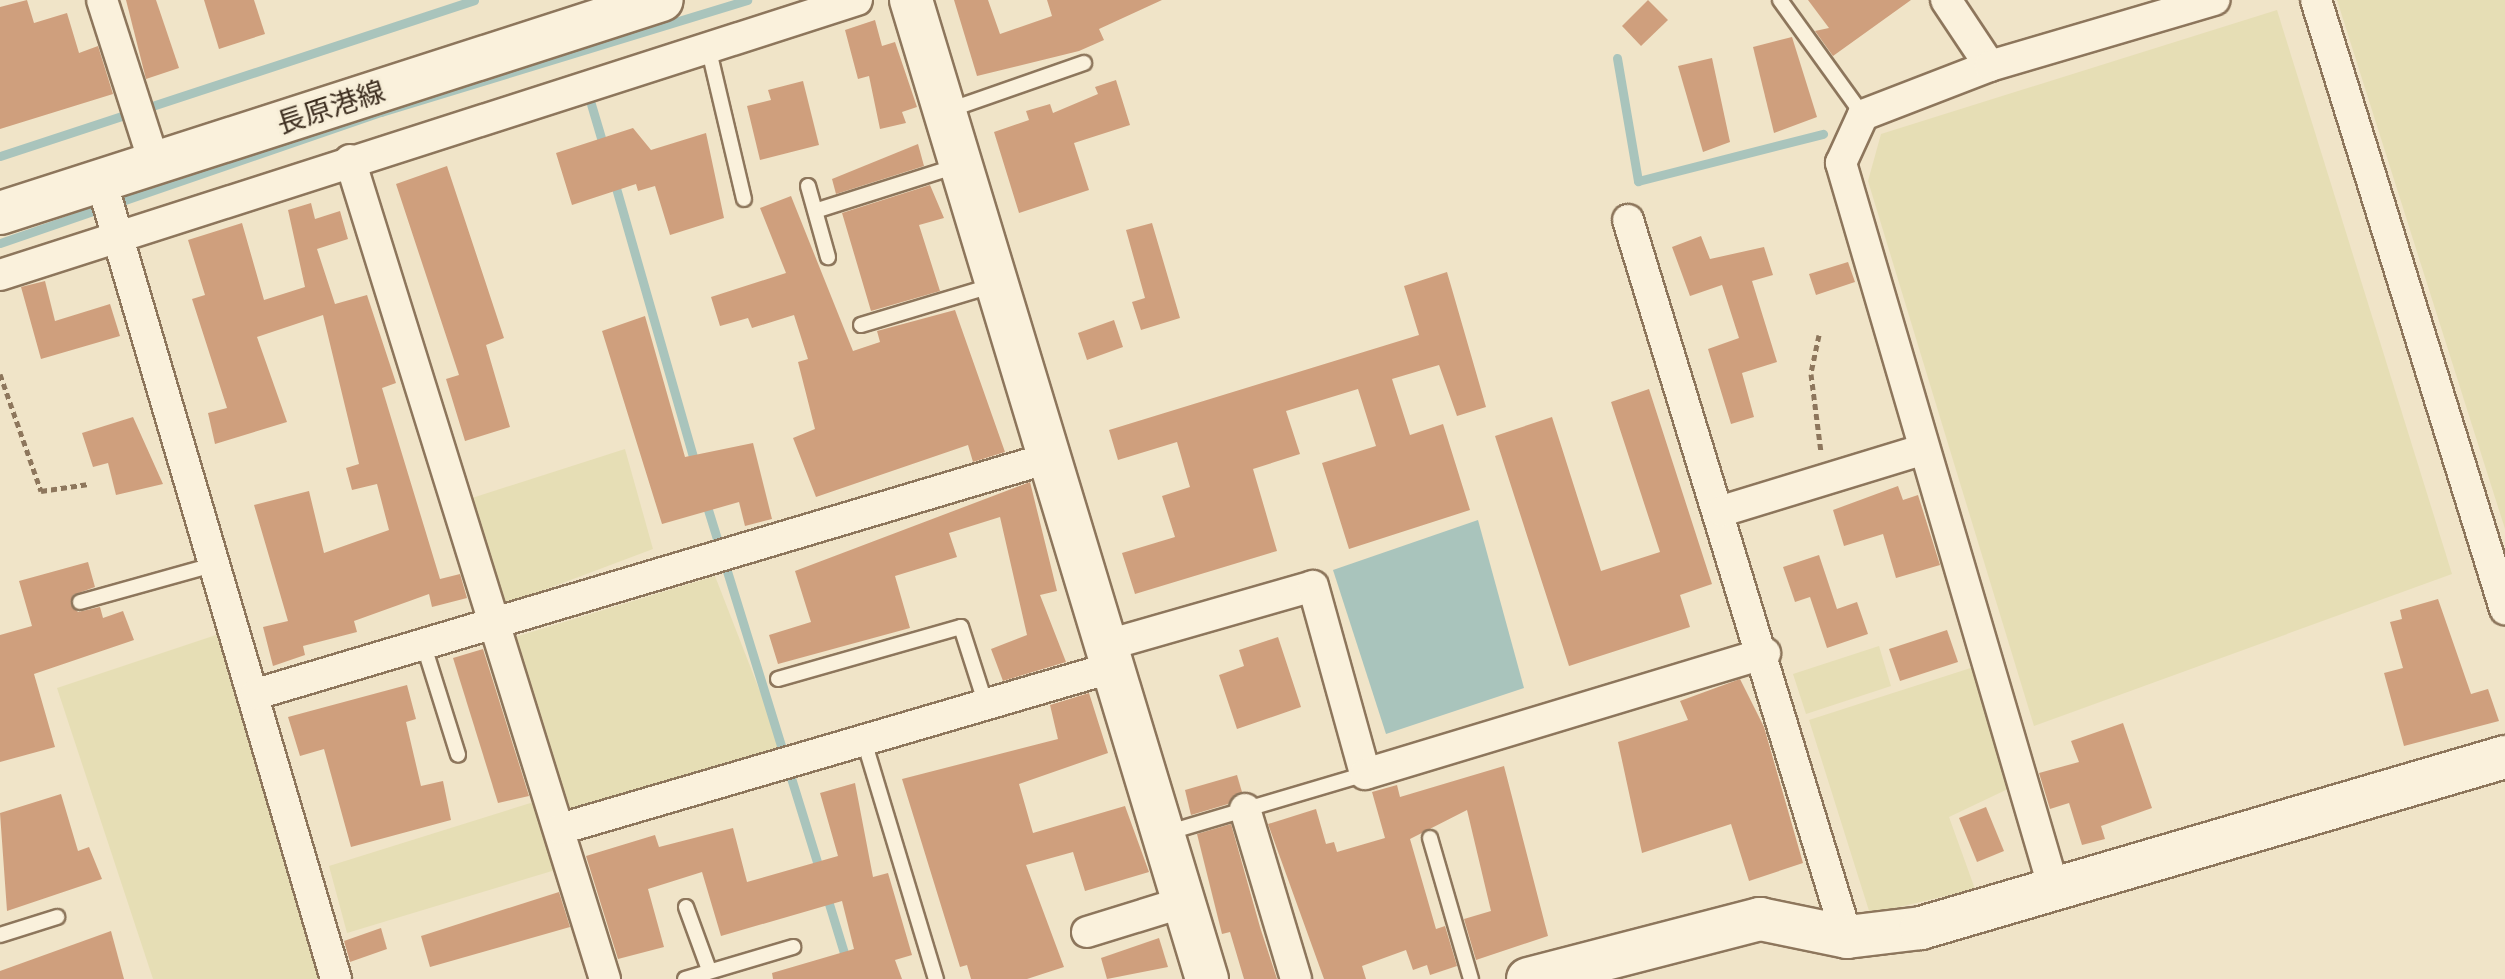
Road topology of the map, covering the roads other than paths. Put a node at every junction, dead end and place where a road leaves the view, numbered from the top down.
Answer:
1 (102, 0) edge
2 (662, 0) edge
3 (857, 0) edge
4 (911, 0) edge
5 (1780, 0) edge
6 (1946, 0) edge
7 (2214, 0) edge
8 (2316, 0) edge
9 (709, 51) junction
10 (1084, 63) dead end
11 (1990, 66) junction
12 (945, 111) junction
13 (1863, 115) junction
14 (350, 160) junction
15 (154, 162) junction
16 (961, 164) junction
17 (101, 180) junction
18 (808, 186) dead end
19 (744, 199) dead end
20 (818, 210) junction
21 (0, 213) edge
22 (1628, 220) dead end
23 (117, 232) junction
24 (828, 257) dead end
25 (0, 275) edge
26 (998, 284) junction
27 (861, 325) dead end
28 (1922, 450) junction
29 (1052, 457) junction
30 (1722, 511) junction
31 (217, 564) junction
32 (80, 602) dead end
33 (2505, 609) edge
34 (497, 621) junction
35 (423, 643) junction
36 (1765, 653) junction
37 (1109, 656) junction
38 (778, 679) dead end
39 (256, 694) junction
40 (987, 706) junction
41 (864, 741) junction
42 (458, 755) dead end
43 (2505, 757) edge
44 (1365, 774) junction
45 (1245, 809) junction
46 (560, 829) junction
47 (1164, 833) junction
48 (1430, 838) dead end
49 (2054, 889) junction
50 (1184, 902) junction
51 (686, 907) dead end
52 (57, 917) dead end
53 (1087, 932) dead end
54 (0, 935) edge
55 (1847, 937) junction
56 (793, 947) dead end
57 (709, 970) junction
58 (336, 979) edge
59 (605, 979) edge
60 (685, 979) edge
61 (936, 979) edge
62 (1207, 979) edge
63 (1296, 979) edge
64 (1471, 979) edge
65 (1528, 979) edge

1 - 15 street
2 - 15 street, 長原港線
3 - 9 street
4 - 12 street
5 - 13 lane
6 - 11 street
7 - 11 street
8 - 33 street
9 - 14 street
9 - 19 lane
10 - 12 lane
11 - 13 street
12 - 16 street
13 - 28 street
14 - 23 street
14 - 34 street
15 - 17 street, 長原港線
16 - 20 lane
16 - 26 street
17 - 21 street, 長原港線
17 - 23 street
18 - 20 lane
20 - 24 lane
22 - 30 street
23 - 25 street
23 - 31 street
26 - 27 lane
26 - 29 street
28 - 30 street
28 - 49 street
29 - 34 street
29 - 37 street
30 - 36 street
31 - 32 lane
31 - 39 street
34 - 35 street
34 - 46 street
35 - 39 street
35 - 42 lane
36 - 44 street
36 - 55 street
37 - 40 street
37 - 44 street
37 - 47 street
38 - 40 lane
39 - 58 street
40 - 41 street
41 - 46 street
41 - 61 lane
43 - 49 street
44 - 45 lane
45 - 47 lane
45 - 63 street
46 - 59 street
47 - 50 street
48 - 64 lane
49 - 55 street
50 - 53 street
50 - 62 street
51 - 57 lane
52 - 54 lane
55 - 65 street
56 - 57 lane
57 - 60 lane

